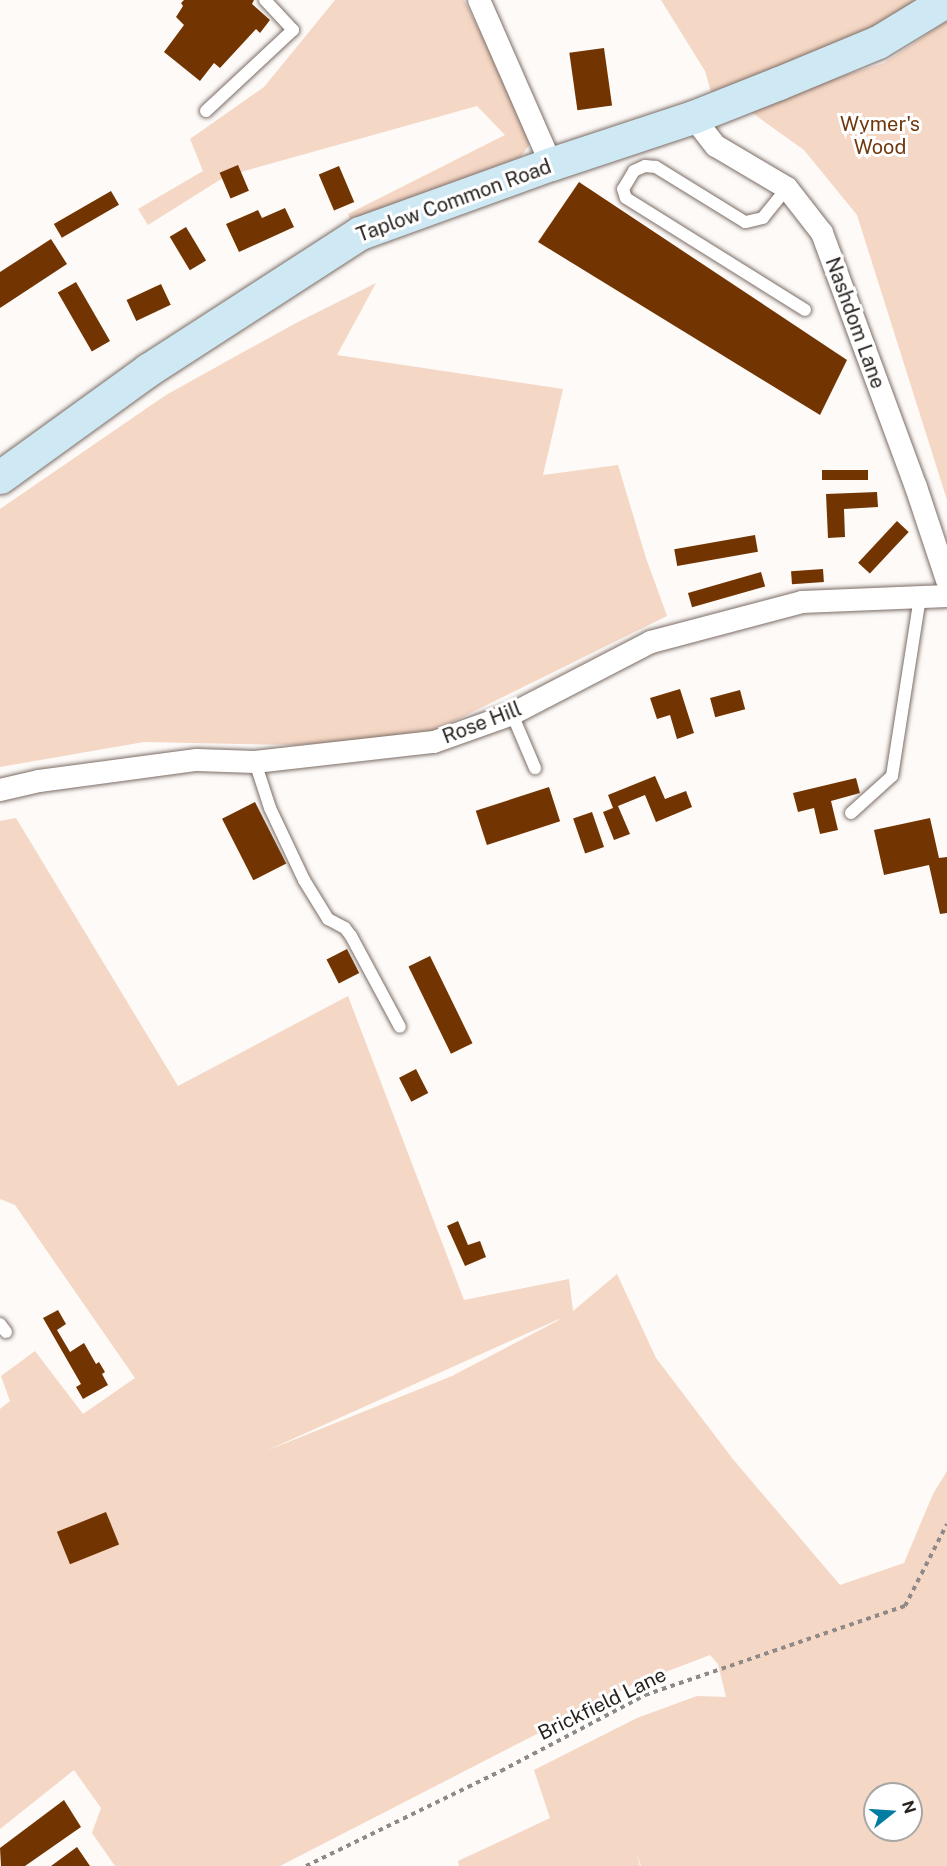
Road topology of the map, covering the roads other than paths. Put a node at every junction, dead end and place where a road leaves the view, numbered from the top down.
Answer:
1 (265, 0) edge
2 (479, 0) edge
3 (947, 0) edge
4 (206, 111) dead end
5 (693, 117) junction
6 (551, 164) junction
7 (787, 188) junction
8 (805, 310) dead end
9 (0, 477) edge
10 (947, 580) edge
11 (947, 596) edge
12 (920, 597) junction
13 (512, 714) junction
14 (255, 762) junction
15 (535, 768) dead end
16 (0, 790) edge
17 (851, 813) dead end
18 (400, 1027) dead end

1 - 4 lane
2 - 6 street
3 - 5 street, Taplow Common Road
5 - 6 street, Taplow Common Road
5 - 7 street, Nashdom Lane
6 - 9 street, Taplow Common Road
7 - 8 lane
7 - 10 street, Nashdom Lane
11 - 12 street, Rose Hill
12 - 13 street, Rose Hill
12 - 17 lane
13 - 14 street, Rose Hill
13 - 15 lane
14 - 16 street, Rose Hill
14 - 18 lane

